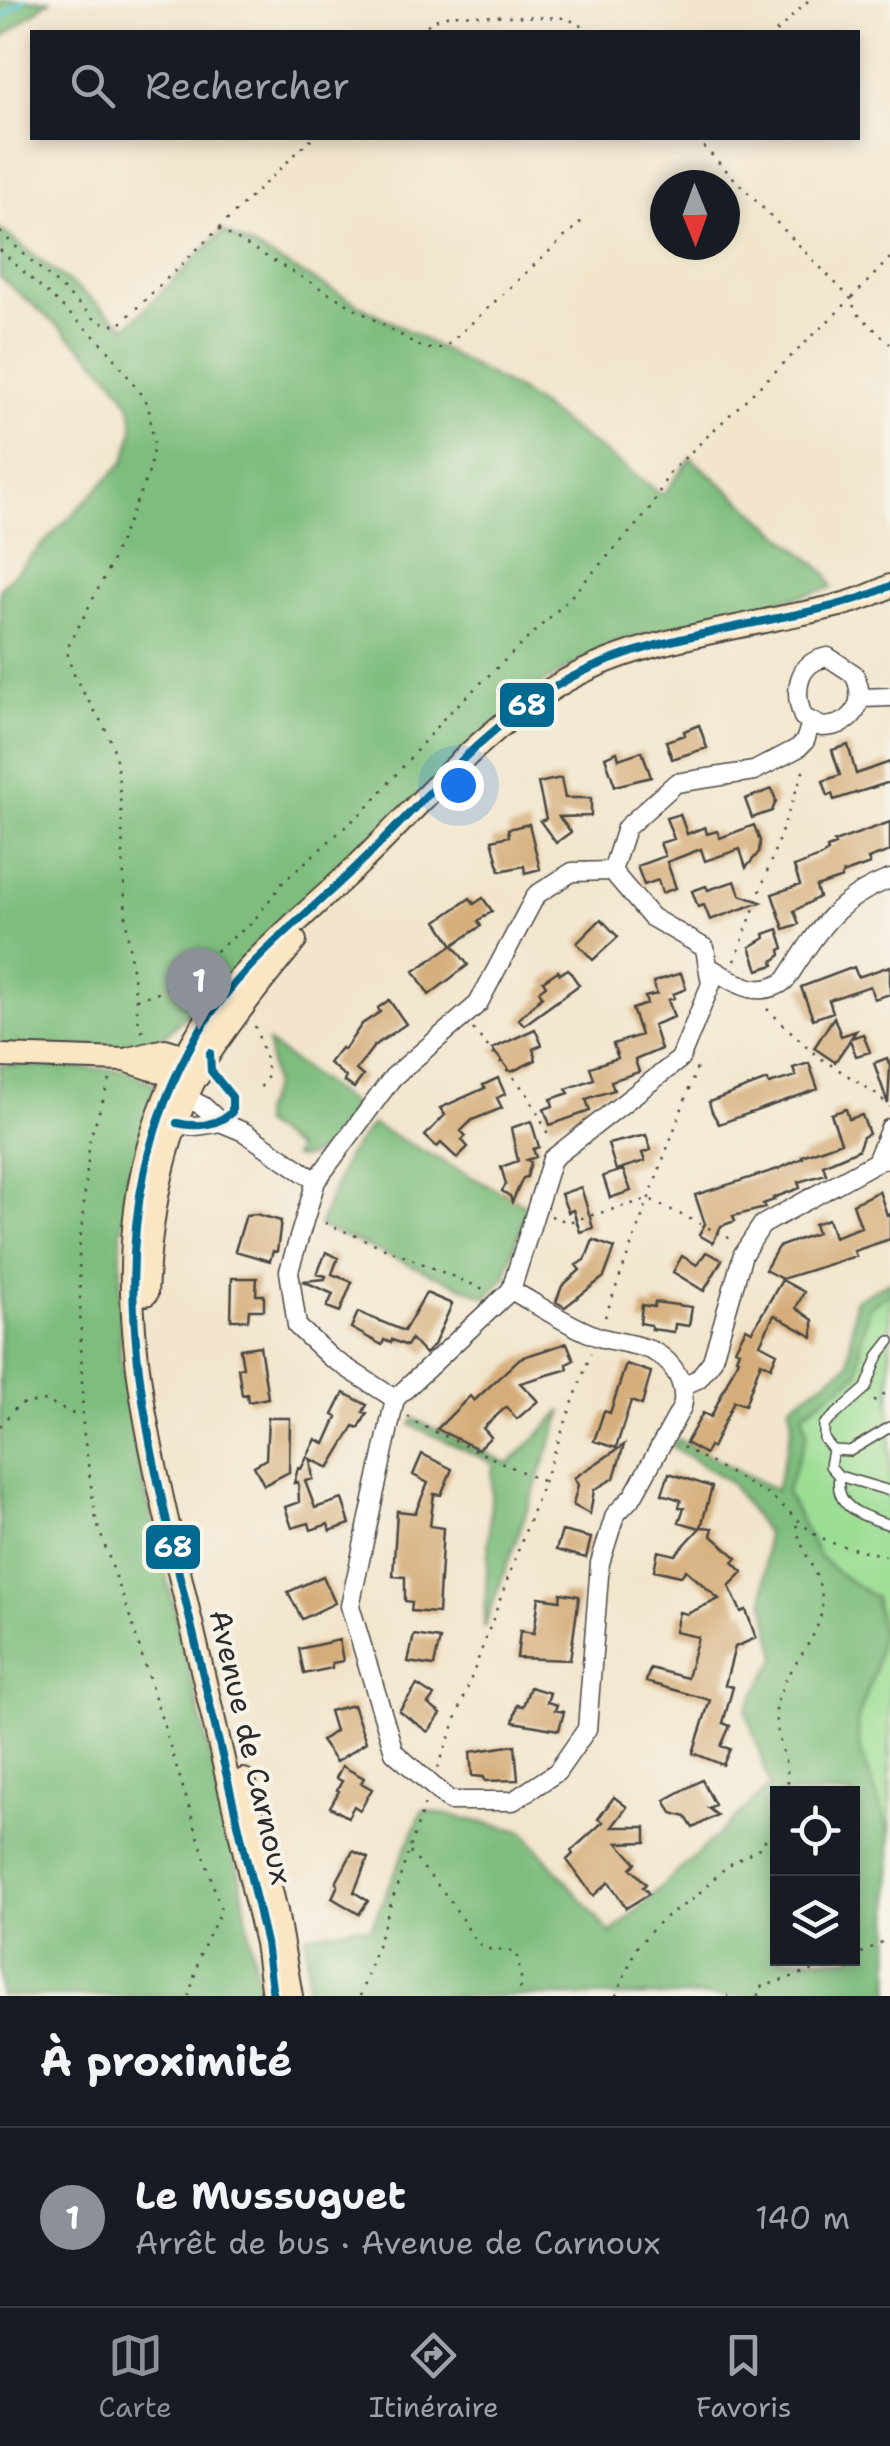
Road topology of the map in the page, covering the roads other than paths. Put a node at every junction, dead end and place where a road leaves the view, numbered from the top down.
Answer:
1 (890, 573) edge
2 (890, 586) edge
3 (786, 617) junction
4 (890, 697) edge
5 (861, 698) junction
6 (808, 732) junction
7 (353, 870) junction
8 (612, 871) junction
9 (890, 879) edge
10 (716, 977) junction
11 (210, 1053) junction
12 (0, 1056) edge
13 (121, 1060) junction
14 (185, 1069) junction
15 (174, 1101) junction
16 (220, 1122) junction
17 (178, 1124) junction
18 (890, 1128) edge
19 (883, 1159) edge
20 (316, 1182) junction
21 (507, 1294) junction
22 (890, 1341) edge
23 (682, 1386) junction
24 (395, 1399) junction
25 (890, 1427) edge
26 (833, 1450) junction
27 (840, 1476) junction
28 (890, 1492) edge
29 (890, 1525) edge
30 (273, 1996) edge
31 (291, 1996) edge

1 - 3 main road, Avenue de Carnoux
2 - 3 main road, Avenue de Carnoux
3 - 7 main road, Avenue de Carnoux
4 - 5 street
5 - 6 street
5 - 6 street
6 - 8 street
7 - 11 main road, Avenue de Carnoux
7 - 14 main road, Avenue de Carnoux
8 - 10 street
8 - 20 street
9 - 10 street
10 - 21 street
11 - 14 main road, Avenue de Carnoux
11 - 16 lane
12 - 13 main road
13 - 14 main road
13 - 14 main road
14 - 15 main road, Avenue de Carnoux
15 - 16 street
15 - 17 main road, Avenue de Carnoux
15 - 30 main road, Avenue de Carnoux
16 - 17 street
16 - 20 street
17 - 31 main road, Avenue de Carnoux
18 - 19 street
19 - 23 street
20 - 24 street
21 - 23 street
21 - 24 street
22 - 26 lane
23 - 24 street
25 - 26 lane
26 - 27 lane
27 - 28 lane
27 - 29 lane

